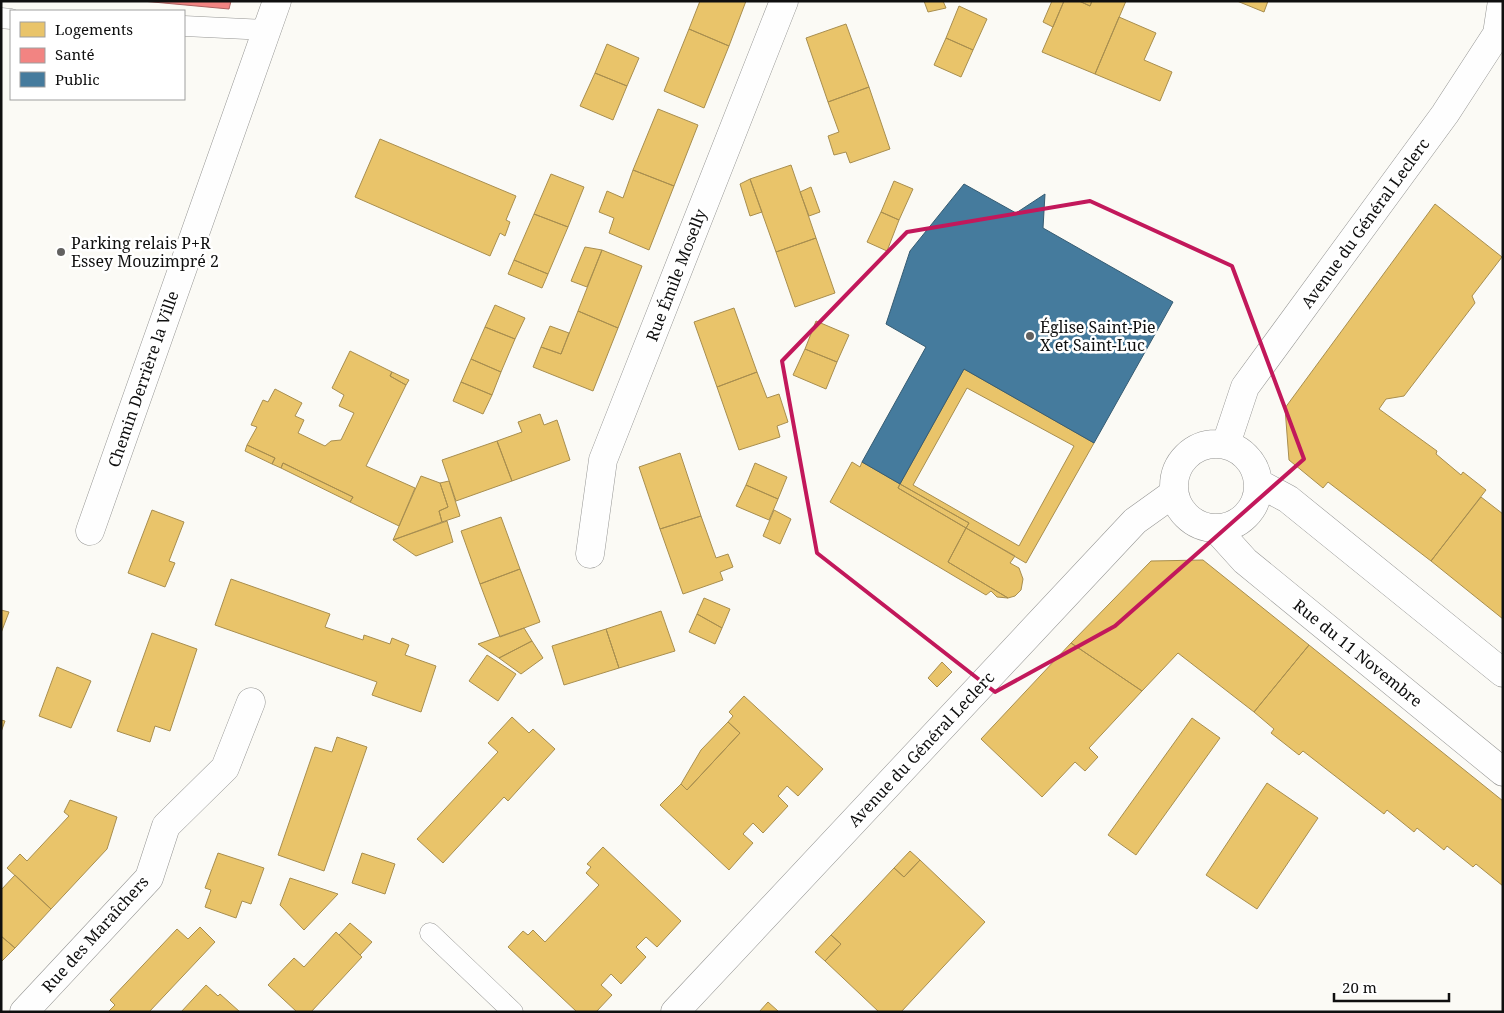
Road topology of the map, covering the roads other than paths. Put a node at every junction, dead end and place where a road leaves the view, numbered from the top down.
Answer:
1 (277, 1) edge
2 (784, 1) edge
3 (1502, 1) edge
4 (185, 26) edge
5 (266, 30) junction
6 (1226, 444) junction
7 (1258, 483) junction
8 (1174, 493) junction
9 (1217, 530) junction
10 (90, 531) dead end
11 (590, 554) dead end
12 (1503, 673) edge
13 (251, 702) dead end
14 (1503, 772) edge
15 (430, 933) dead end
16 (24, 1012) edge
17 (513, 1012) edge
18 (675, 1012) edge

1 - 5 street, Chemin Derrière la Ville
2 - 11 street, Rue Émile Moselly
3 - 6 street, Avenue du Général Leclerc
4 - 5 lane
5 - 10 street, Chemin Derrière la Ville
6 - 7 street
6 - 8 street
7 - 9 street
7 - 12 street
8 - 9 street
8 - 18 street, Avenue du Général Leclerc
9 - 14 street, Rue du 11 Novembre
13 - 16 street, Rue des Maraîchers
15 - 17 lane

